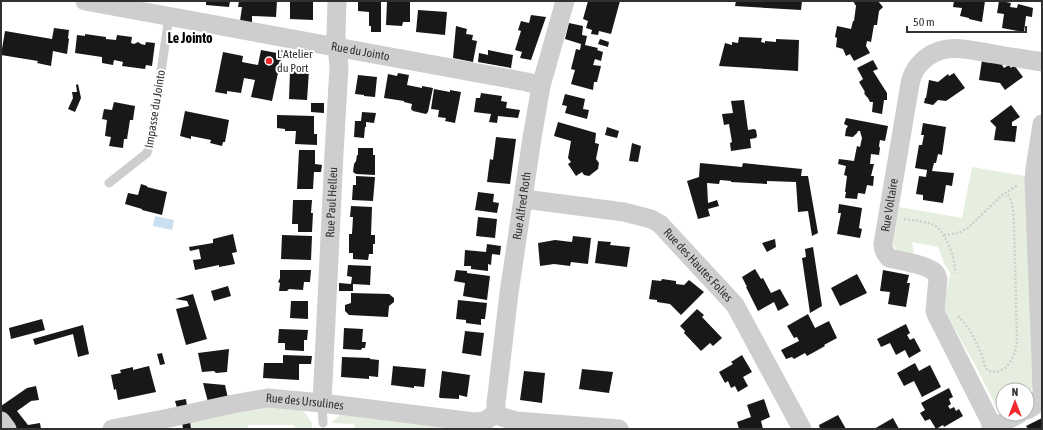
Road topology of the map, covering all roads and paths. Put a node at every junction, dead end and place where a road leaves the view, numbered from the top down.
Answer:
1 (85, 1) edge
2 (337, 1) edge
3 (565, 1) edge
4 (169, 16) junction
5 (337, 47) junction
6 (1042, 62) edge
7 (541, 86) junction
8 (1042, 124) edge
9 (1034, 181) junction
10 (109, 183) dead end
11 (1006, 193) junction
12 (524, 199) junction
13 (887, 216) junction
14 (944, 236) junction
15 (954, 276) dead end
16 (957, 315) dead end
17 (1041, 323) edge
18 (322, 403) junction
19 (1035, 405) edge
20 (496, 413) junction
21 (1, 421) edge
22 (1005, 422) edge
23 (323, 423) dead end
24 (7, 429) edge
25 (112, 429) edge
26 (620, 429) edge
27 (802, 429) edge
28 (993, 429) edge

1 - 4 street, Rue du Jointo
2 - 5 street, Rue Paul Helleu
3 - 7 street, Rue Alfred Roth
4 - 5 street, Rue du Jointo
4 - 10 lane, Impasse du Jointo
5 - 7 street, Rue du Jointo
5 - 18 street, Rue Paul Helleu
6 - 13 street, Rue Voltaire
7 - 12 street, Rue Alfred Roth
8 - 9 street
9 - 11 path
9 - 17 street
11 - 14 path
11 - 16 path
12 - 20 street, Rue Alfred Roth
12 - 27 street, Rue des Hautes Folies
13 - 14 path
13 - 28 street, Rue Voltaire
14 - 15 path
17 - 19 street
18 - 20 street, Rue des Ursulines
18 - 23 lane
18 - 25 street, Rue des Ursulines
20 - 26 street
21 - 24 street
22 - 28 street

